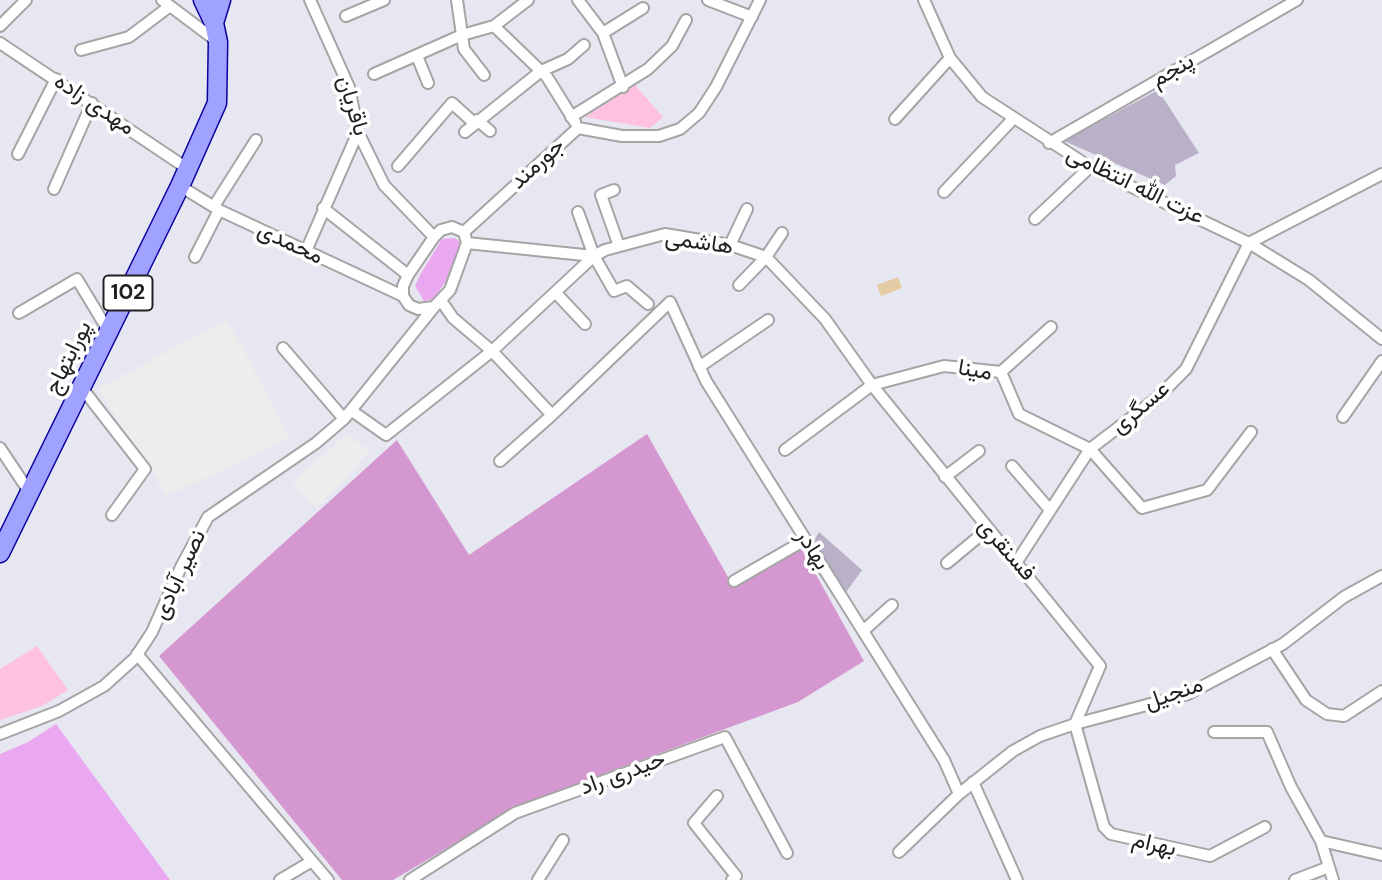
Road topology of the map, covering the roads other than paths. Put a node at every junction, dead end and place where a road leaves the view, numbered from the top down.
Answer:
1 (26, 0) edge
2 (203, 0) edge
3 (221, 0) edge
4 (310, 0) edge
5 (384, 0) edge
6 (457, 0) edge
7 (528, 0) edge
8 (708, 0) edge
9 (760, 0) edge
10 (923, 0) edge
11 (1297, 0) edge
12 (583, 2) edge
13 (166, 3) edge
14 (643, 8) dead end
15 (346, 16) dead end
16 (752, 17) junction
17 (686, 20) dead end
18 (215, 23) junction
19 (0, 26) edge
20 (494, 26) junction
21 (603, 33) junction
22 (461, 35) junction
23 (218, 42) junction
24 (0, 43) edge
25 (584, 45) dead end
26 (81, 50) dead end
27 (417, 56) junction
28 (950, 58) junction
29 (541, 71) junction
30 (374, 74) dead end
31 (484, 75) dead end
32 (56, 79) junction
33 (428, 83) dead end
34 (624, 87) junction
35 (92, 103) junction
36 (571, 117) junction
37 (895, 119) dead end
38 (1012, 120) junction
39 (476, 122) junction
40 (578, 128) junction
41 (490, 131) dead end
42 (358, 132) junction
43 (465, 132) dead end
44 (256, 140) dead end
45 (1049, 143) junction
46 (18, 154) dead end
47 (398, 166) dead end
48 (1090, 167) junction
49 (188, 169) junction
50 (1382, 174) edge
51 (180, 186) junction
52 (54, 189) dead end
53 (614, 190) dead end
54 (944, 192) dead end
55 (216, 208) junction
56 (323, 208) junction
57 (747, 209) dead end
58 (578, 212) dead end
59 (1035, 219) dead end
60 (782, 233) dead end
61 (434, 237) junction
62 (466, 238) junction
63 (1250, 243) junction
64 (730, 245) junction
65 (619, 246) junction
66 (306, 251) junction
67 (594, 256) junction
68 (195, 257) dead end
69 (766, 257) junction
70 (408, 275) junction
71 (739, 285) dead end
72 (556, 293) junction
73 (403, 296) junction
74 (438, 304) junction
75 (648, 304) dead end
76 (19, 313) dead end
77 (768, 320) dead end
78 (585, 324) dead end
79 (1051, 327) dead end
80 (109, 332) junction
81 (1382, 339) edge
82 (283, 348) dead end
83 (492, 351) junction
84 (1382, 361) edge
85 (699, 367) junction
86 (1001, 372) junction
87 (872, 385) junction
88 (82, 388) junction
89 (348, 415) junction
90 (552, 415) junction
91 (1343, 417) dead end
92 (1251, 432) dead end
93 (0, 448) edge
94 (1090, 449) junction
95 (785, 450) dead end
96 (979, 451) dead end
97 (500, 461) dead end
98 (1012, 466) dead end
99 (945, 477) junction
100 (30, 493) junction
101 (1051, 510) junction
102 (112, 515) dead end
103 (988, 529) junction
104 (805, 540) junction
105 (1, 550) edge
106 (1016, 562) junction
107 (947, 563) dead end
108 (1382, 576) edge
109 (734, 581) dead end
110 (892, 605) dead end
111 (863, 631) junction
112 (1272, 649) junction
113 (137, 654) junction
114 (1382, 691) edge
115 (1075, 724) junction
116 (1214, 732) dead end
117 (0, 734) edge
118 (973, 782) junction
119 (959, 794) junction
120 (717, 796) dead end
121 (1265, 827) dead end
122 (563, 840) dead end
123 (1321, 841) junction
124 (899, 852) dead end
125 (788, 853) dead end
126 (1382, 855) edge
127 (312, 861) junction
128 (1329, 866) junction
129 (280, 880) edge
130 (328, 880) edge
131 (410, 880) edge
132 (538, 880) edge
133 (732, 880) edge
134 (1017, 880) edge
135 (1295, 880) edge
136 (1333, 880) edge

1 - 19 street
2 - 18 main road, پورابتهاج / 102
3 - 18 main road, پورابتهاج / 102
4 - 42 street, باقریان
5 - 15 street
6 - 22 street
7 - 20 street
8 - 16 street
9 - 16 street, جورمند
10 - 28 street, عزت الله انتظامی
11 - 45 street, پنجم
12 - 21 street
13 - 23 street
13 - 26 street
14 - 21 street
16 - 40 street, جورمند
17 - 34 street
18 - 23 main road, پورابتهاج / 102
20 - 22 street
20 - 29 street
21 - 34 street
22 - 27 street
22 - 31 street
23 - 49 main road, پورابتهاج / 102
24 - 32 street, مهدی زاده
25 - 29 street
27 - 30 street
27 - 33 street
28 - 37 street
28 - 38 street, عزت الله انتظامی
29 - 36 street
29 - 39 street
32 - 35 street, مهدی زاده
32 - 46 street
34 - 36 street
35 - 49 street, مهدی زاده
35 - 52 street
36 - 40 street
38 - 45 street, عزت الله انتظامی
38 - 54 street
39 - 41 street
39 - 43 street
39 - 47 street
40 - 62 street, جورمند
42 - 56 street
42 - 61 street, باقریان
44 - 55 street
45 - 48 street, عزت الله انتظامی
48 - 59 street
48 - 63 street, عزت الله انتظامی
49 - 51 main road, پورابتهاج / 102
50 - 63 street
51 - 55 street, محمدی
51 - 80 main road, پورابتهاج / 102
53 - 65 street
55 - 66 street, محمدی
55 - 68 street
56 - 66 street
56 - 70 street
57 - 64 street
58 - 67 street
60 - 69 street
61 - 62 street, هاشمی
61 - 70 street
62 - 67 street, هاشمی
62 - 74 street, نصیر آبادی
63 - 81 street, عزت الله انتظامی
63 - 94 street, عسگری
64 - 65 street, هاشمی
64 - 69 street, هاشمی
65 - 67 street, هاشمی
66 - 73 street, محمدی
67 - 72 street
67 - 75 street
69 - 71 street
69 - 87 street, هاشمی
70 - 73 street
72 - 78 street
72 - 83 street
73 - 74 street, محمدی
74 - 83 street
74 - 89 street, نصیر آبادی
76 - 80 street
77 - 85 street
79 - 86 street
80 - 88 main road, پورابتهاج / 102
82 - 89 street
83 - 89 street
83 - 90 street
84 - 91 street
85 - 90 street, بهادر
85 - 104 street, بهادر
86 - 87 street, مینا
86 - 94 street, مینا
87 - 95 street
87 - 99 street, فسنقری
88 - 100 main road, پورابتهاج / 102
88 - 102 street
89 - 113 street, نصیر آبادی
90 - 97 street
92 - 94 street
93 - 100 street
94 - 101 street, عسگری
96 - 99 street
98 - 101 street
99 - 103 street, فسنقری
100 - 105 main road, پورابتهاج / 102
101 - 106 street, عسگری
103 - 106 street, فسنقری
103 - 107 street
104 - 109 street
104 - 111 street, بهادر
106 - 115 street, فسنقری
108 - 112 street, منجیل
110 - 111 street
111 - 119 street, بهادر
112 - 114 street
112 - 115 street, منجیل
113 - 117 street, نصیر آبادی
113 - 127 street
115 - 118 street, منجیل
115 - 121 street, بهرام
116 - 123 street
118 - 119 street, منجیل
118 - 134 street
119 - 124 street
120 - 133 street
122 - 132 street
123 - 126 street
123 - 128 street
125 - 131 street, حیدری راد
127 - 129 street
127 - 130 street
128 - 135 street
128 - 136 street

